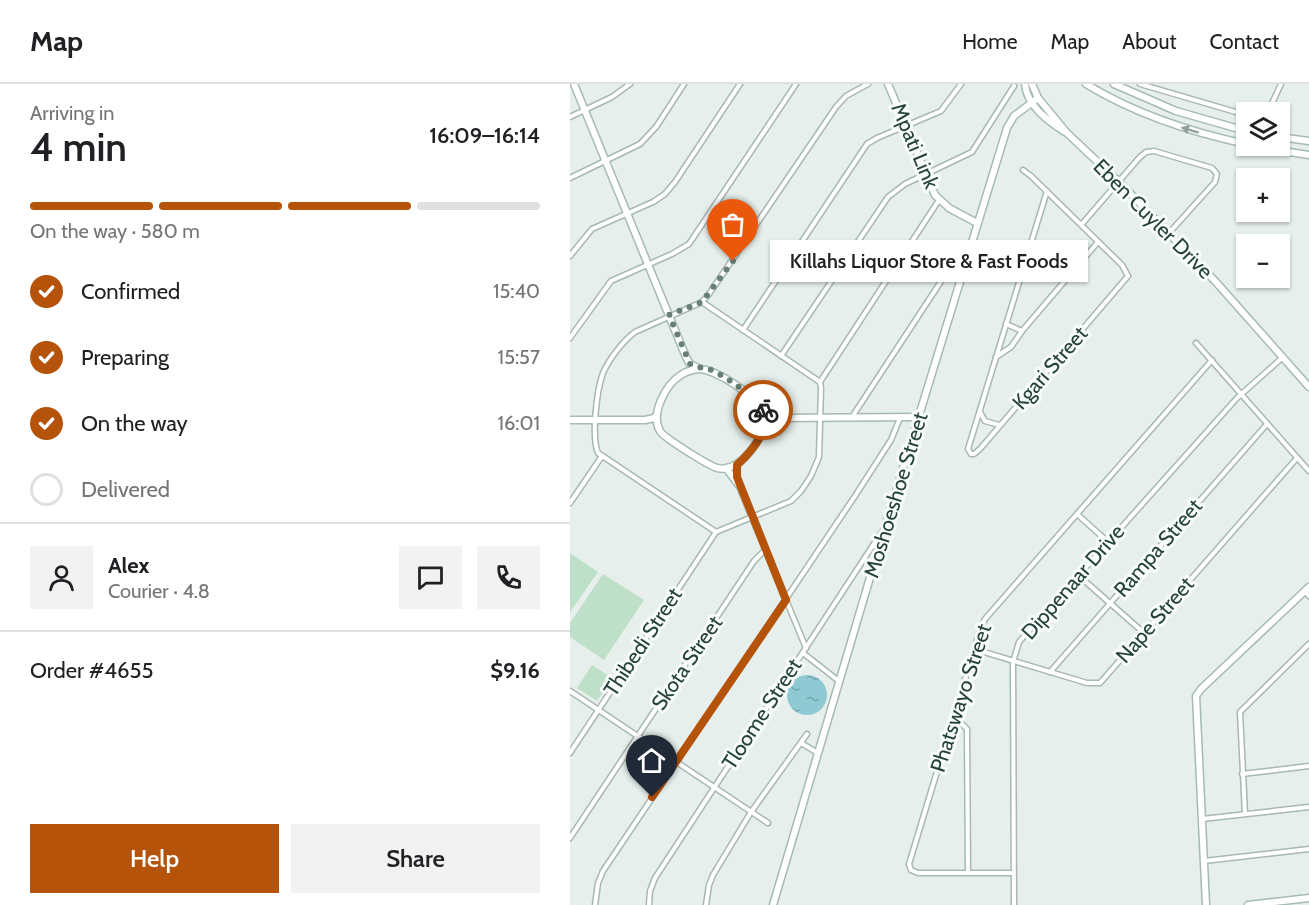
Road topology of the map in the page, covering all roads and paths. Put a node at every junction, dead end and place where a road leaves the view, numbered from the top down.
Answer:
1 (573, 84) edge
2 (630, 84) edge
3 (684, 84) edge
4 (740, 84) edge
5 (796, 84) edge
6 (868, 84) edge
7 (888, 84) edge
8 (962, 84) edge
9 (1025, 84) edge
10 (1032, 84) edge
11 (1086, 84) edge
12 (1114, 84) edge
13 (1140, 84) edge
14 (1281, 84) edge
15 (1014, 86) dead end
16 (1038, 98) junction
17 (1030, 102) junction
18 (1273, 102) edge
19 (585, 111) junction
20 (1236, 112) edge
21 (570, 117) edge
22 (906, 126) junction
23 (1236, 127) edge
24 (1067, 133) junction
25 (1290, 138) edge
26 (1236, 141) edge
27 (1309, 141) edge
28 (1290, 152) edge
29 (1309, 155) edge
30 (605, 161) junction
31 (1023, 170) dead end
32 (927, 175) junction
33 (570, 178) edge
34 (1119, 182) junction
35 (1047, 191) junction
36 (939, 200) junction
37 (627, 213) junction
38 (977, 223) junction
39 (1082, 224) junction
40 (1169, 233) junction
41 (1098, 242) junction
42 (970, 246) junction
43 (570, 256) edge
44 (648, 265) junction
45 (702, 302) junction
46 (669, 315) junction
47 (1006, 324) junction
48 (743, 330) junction
49 (1022, 331) junction
50 (570, 338) edge
51 (1196, 343) dead end
52 (781, 356) junction
53 (686, 357) junction
54 (996, 357) junction
55 (1283, 357) junction
56 (1212, 360) junction
57 (698, 369) junction
58 (682, 374) junction
59 (820, 382) junction
60 (1309, 387) edge
61 (1241, 393) junction
62 (979, 410) junction
63 (764, 412) junction
64 (658, 414) junction
65 (852, 417) junction
66 (900, 417) junction
67 (918, 417) junction
68 (778, 418) junction
69 (821, 418) junction
70 (570, 420) edge
71 (596, 420) junction
72 (645, 420) junction
73 (765, 424) junction
74 (1267, 424) junction
75 (1000, 425) junction
76 (658, 426) junction
77 (602, 456) junction
78 (1298, 458) junction
79 (737, 465) junction
80 (726, 468) junction
81 (1309, 471) edge
82 (738, 484) junction
83 (570, 503) edge
84 (1077, 514) junction
85 (752, 518) junction
86 (885, 527) junction
87 (716, 532) junction
88 (1108, 542) junction
89 (765, 550) junction
90 (1078, 575) junction
91 (1308, 591) edge
92 (786, 600) junction
93 (1109, 604) junction
94 (1144, 633) junction
95 (1309, 644) edge
96 (974, 649) junction
97 (804, 651) junction
98 (1013, 662) junction
99 (1050, 672) junction
100 (840, 682) junction
101 (570, 691) edge
102 (598, 710) junction
103 (952, 721) junction
104 (807, 734) dead end
105 (638, 736) junction
106 (801, 743) junction
107 (570, 753) edge
108 (819, 753) junction
109 (676, 762) junction
110 (1309, 766) edge
111 (1242, 774) junction
112 (714, 788) junction
113 (1309, 807) edge
114 (752, 812) junction
115 (1245, 814) junction
116 (1202, 819) junction
117 (768, 824) dead end
118 (570, 838) edge
119 (1309, 849) edge
120 (1204, 861) junction
121 (968, 872) junction
122 (1013, 873) junction
123 (1309, 898) edge
124 (595, 905) edge
125 (649, 905) edge
126 (706, 905) edge
127 (773, 905) edge
128 (1014, 905) edge
129 (1206, 905) edge
130 (1248, 905) edge

1 - 19 street
2 - 19 street
3 - 30 street
4 - 37 street
5 - 44 street
6 - 45 street
7 - 22 street, Mpati Link
8 - 22 street
9 - 17 street
10 - 16 street, Eben Cuyler Drive
26 -> 11 street
12 - 23 street
13 - 20 street
14 - 18 street
15 - 32 street
16 - 17 street, Moshoeshoe Street
16 - 24 street, Eben Cuyler Drive
17 - 24 street, Eben Cuyler Drive
17 - 38 street, Moshoeshoe Street
19 - 21 street
19 - 30 street
22 - 32 street, Mpati Link
22 - 48 street
24 - 34 street, Eben Cuyler Drive
25 - 27 street
28 - 29 street
30 - 33 street
30 - 37 street
31 - 35 street
32 - 36 street, Mpati Link
32 - 52 street
34 - 39 street
34 - 40 street, Eben Cuyler Drive
34 - 40 street
35 - 39 street
35 - 47 street
36 - 38 street, Mpati Link
36 - 59 street
37 - 43 street
37 - 44 street
38 - 42 street, Moshoeshoe Street
39 - 41 street
40 - 55 street, Eben Cuyler Drive
41 - 49 street
41 - 75 street, Kgari Street
42 - 65 street
42 - 67 street, Moshoeshoe Street
44 - 46 street
44 - 50 street
45 - 46 street
45 - 48 street
46 - 53 street
46 - 71 street
47 - 49 street
47 - 54 street
48 - 52 street
49 - 54 street
51 - 56 street
52 - 59 street
53 - 57 street
53 - 58 street
54 - 62 street
55 - 60 street, Eben Cuyler Drive
55 - 61 street, Dippenaar Drive
56 - 61 street
56 - 84 street, Phatswayo Street
57 - 58 street
57 - 63 street
58 - 64 street
59 - 69 street
61 - 74 street
61 - 88 street, Dippenaar Drive
62 - 75 street
62 - 75 street, Kgari Street
63 - 68 street
63 - 73 street
64 - 72 street
64 - 76 street
65 - 66 street
65 - 69 street
66 - 67 street
66 - 92 street
67 - 86 street, Moshoeshoe Street
68 - 69 street
68 - 73 street
69 - 85 street
70 - 71 street
71 - 72 street
71 - 77 street
72 - 76 street
73 - 79 street
74 - 78 street
74 - 93 street, Rampa Street
76 - 80 street
77 - 83 street
77 - 87 street
78 - 81 street
78 - 94 street, Nape Street
79 - 80 street
79 - 82 street
80 - 82 street
82 - 85 street
84 - 88 street
84 - 96 street, Phatswayo Street
85 - 87 street
85 - 89 street
86 - 97 street, Tloome Street
86 - 100 street, Moshoeshoe Street
87 - 102 street, Thibedi Street
88 - 90 street, Dippenaar Drive
89 - 92 street
89 - 105 street, Skota Street
90 - 93 street
90 - 98 street, Dippenaar Drive
91 - 116 street
92 - 97 street
92 - 109 street
93 - 94 street
93 - 99 street, Rampa Street
94 - 99 street, Nape Street
95 - 111 street
96 - 98 street, Nape Street
96 - 103 street, Phatswayo Street
97 - 100 street
97 - 112 street, Tloome Street
98 - 99 street, Nape Street
98 - 122 street, Dippenaar Drive
100 - 108 street, Moshoeshoe Street
101 - 102 street
102 - 105 street
102 - 107 street, Thibedi Street
103 - 121 street
103 - 121 street, Phatswayo Street
104 - 106 street
105 - 109 street
105 - 118 street, Skota Street
106 - 108 street
106 - 114 street
108 - 127 street, Moshoeshoe Street
109 - 112 street
109 - 124 street
110 - 111 street
111 - 115 street
112 - 114 street
112 - 125 street, Tloome Street
113 - 115 street
114 - 117 street
114 - 126 street
115 - 116 street
116 - 120 street
119 - 120 street
120 - 129 street
121 - 122 street, Phatswayo Street
122 - 128 street, Dippenaar Drive
123 - 130 street

